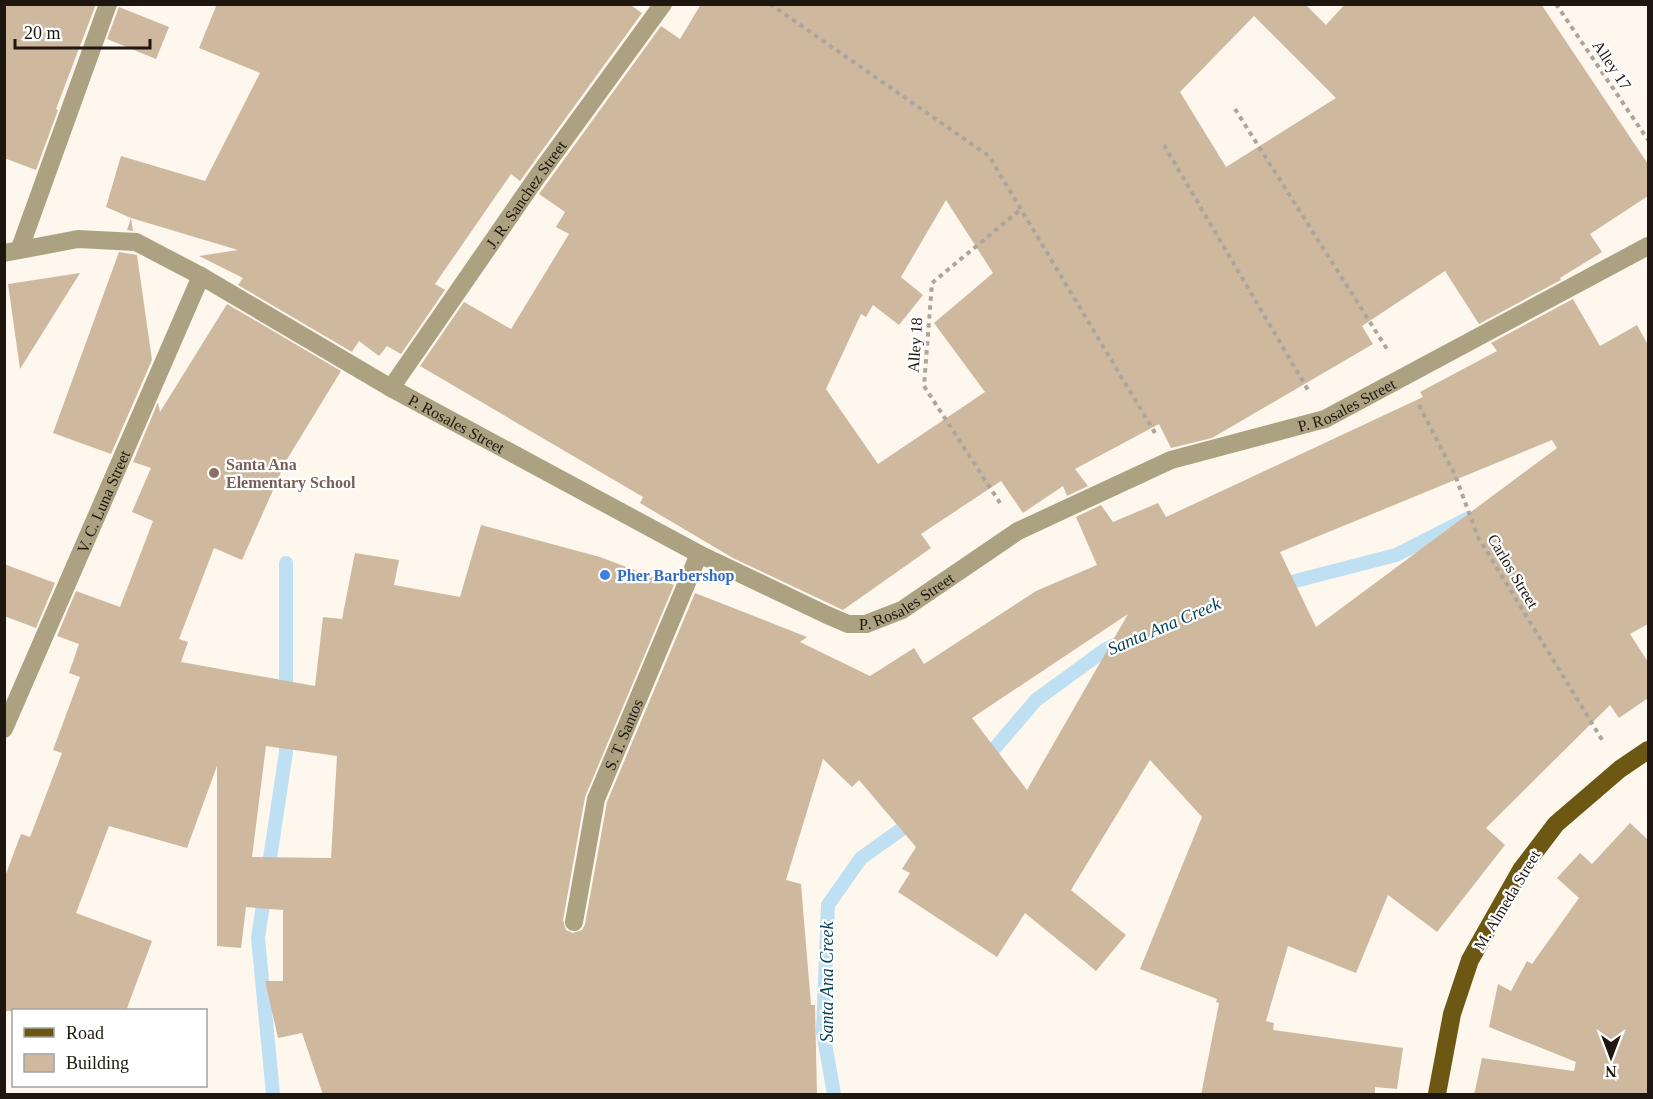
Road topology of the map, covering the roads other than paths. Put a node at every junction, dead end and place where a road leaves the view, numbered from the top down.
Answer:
1 (108, 4) edge
2 (663, 4) edge
3 (1648, 246) edge
4 (12, 250) edge
5 (201, 276) junction
6 (391, 388) junction
7 (699, 554) junction
8 (4, 729) edge
9 (1648, 750) edge
10 (574, 922) dead end
11 (1437, 1095) edge

1 - 4 street
2 - 6 street, J. R. Sanchez Street
3 - 7 street, P. Rosales Street
4 - 5 street, P. Rosales Street
5 - 6 street, P. Rosales Street
5 - 8 street, V. C. Luna Street
6 - 7 street, P. Rosales Street
7 - 10 street, S. T. Santos
9 - 11 main road, M. Almeda Street

